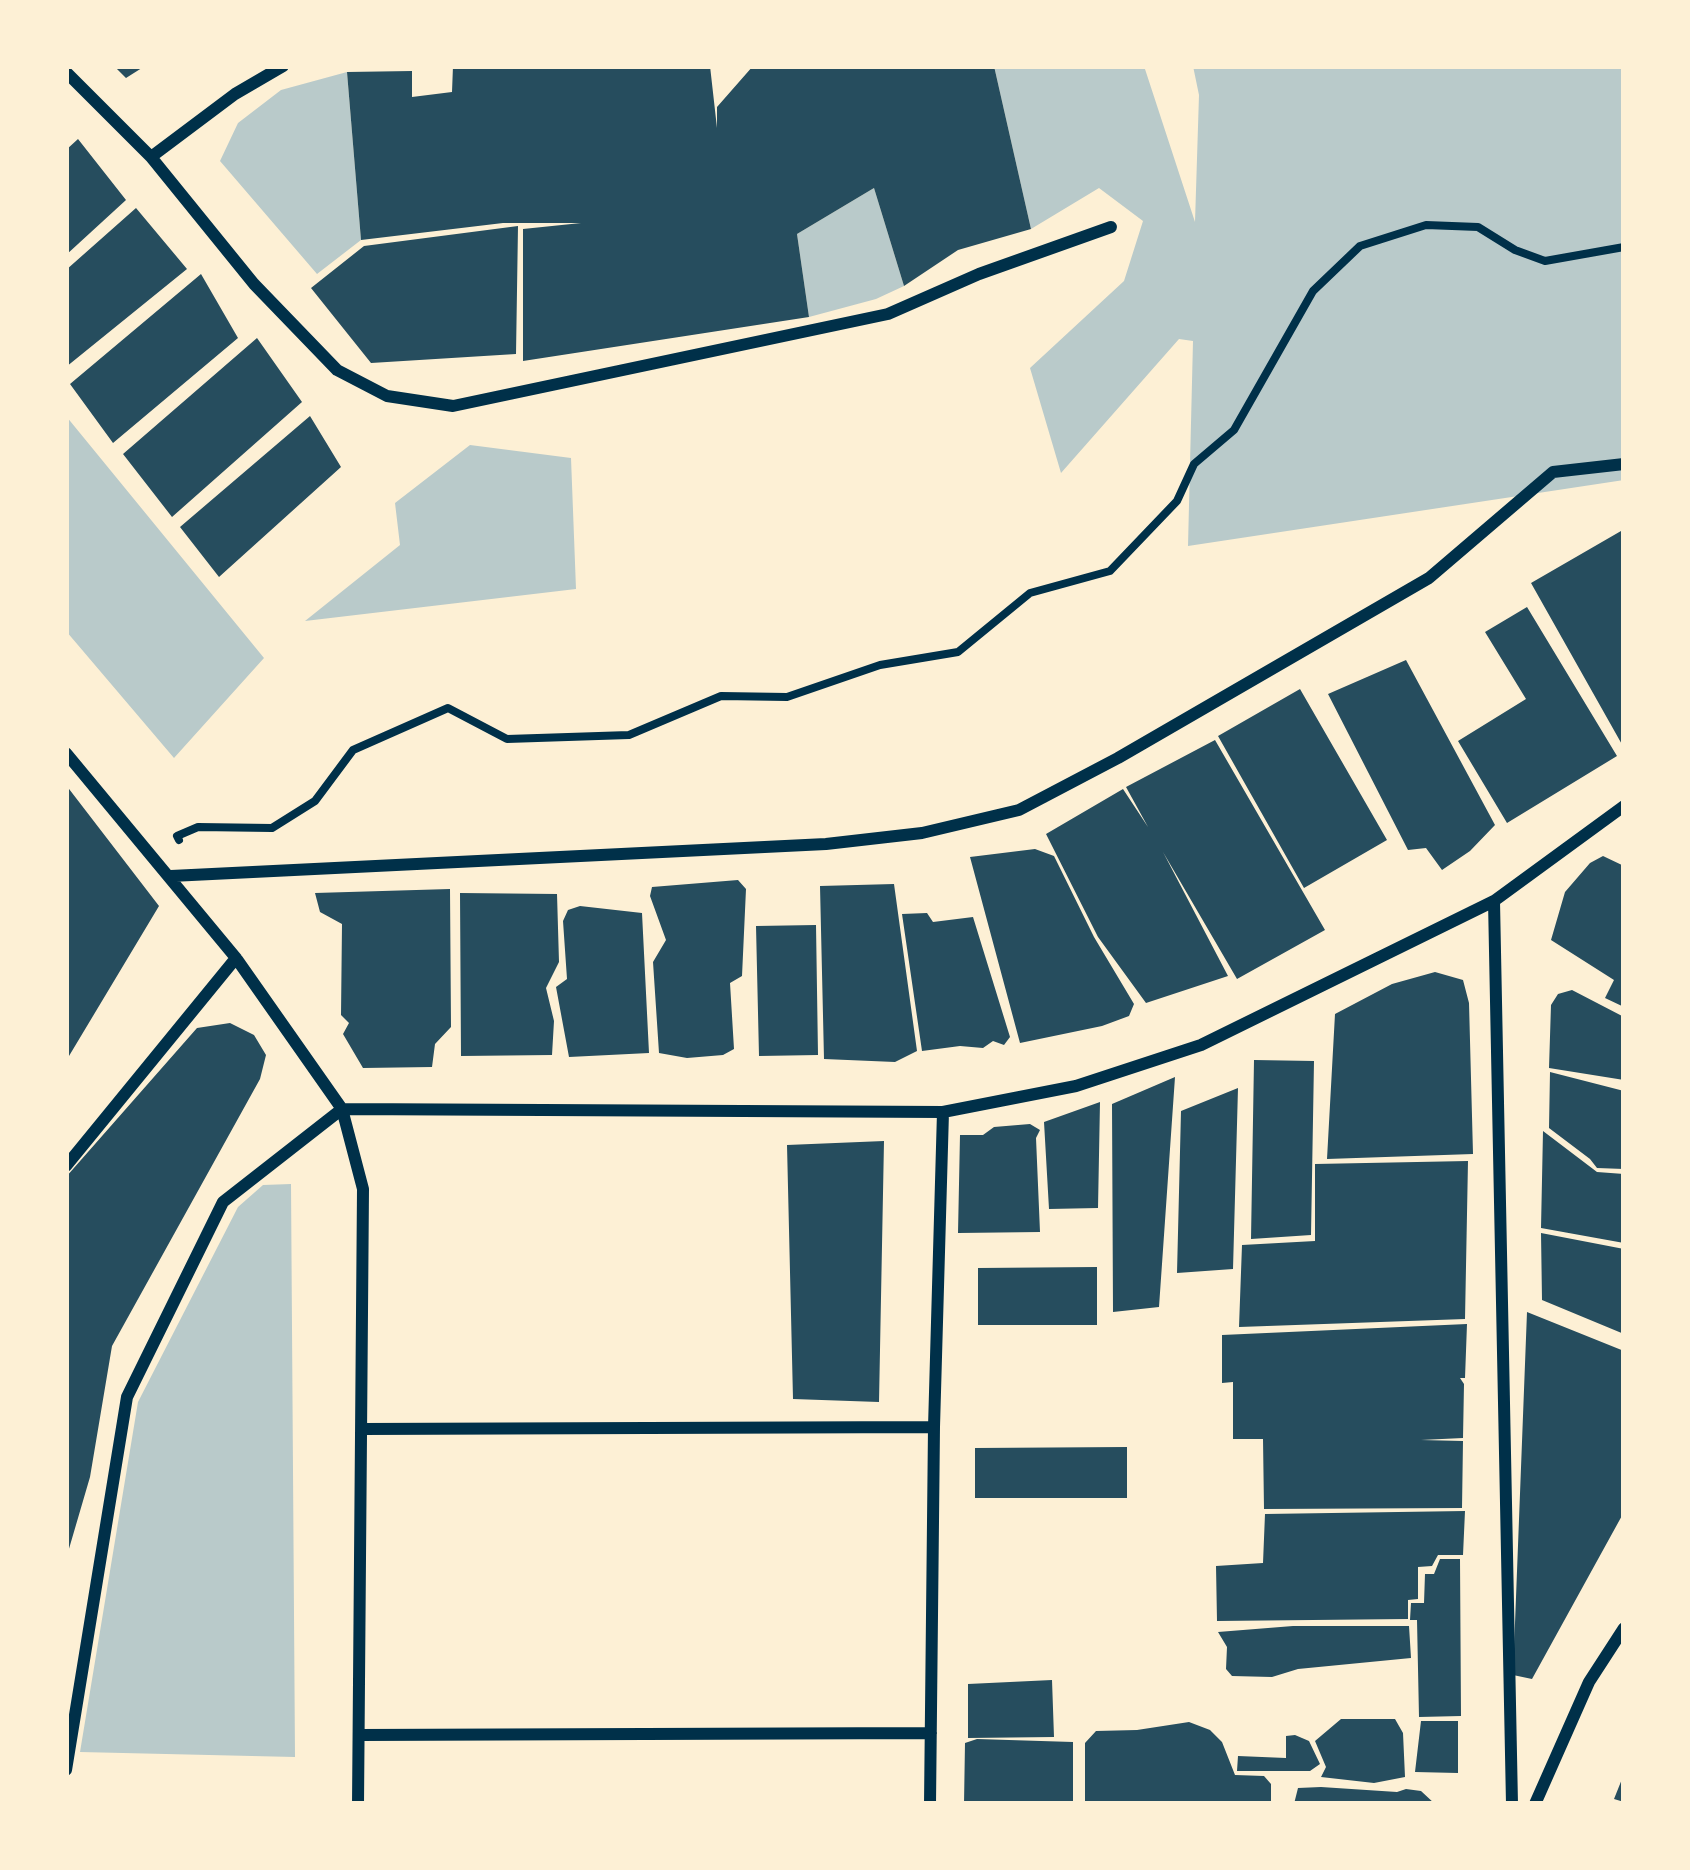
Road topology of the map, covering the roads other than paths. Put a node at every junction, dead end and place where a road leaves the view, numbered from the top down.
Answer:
1 (283, 66) edge
2 (66, 73) edge
3 (152, 158) junction
4 (1111, 227) dead end
5 (1624, 464) edge
6 (66, 753) edge
7 (1624, 806) edge
8 (171, 876) junction
9 (1494, 902) junction
10 (236, 958) junction
11 (342, 1109) junction
12 (944, 1112) junction
13 (66, 1166) edge
14 (934, 1427) junction
15 (362, 1429) junction
16 (1624, 1628) edge
17 (931, 1733) junction
18 (359, 1736) junction
19 (66, 1770) edge
20 (358, 1804) edge
21 (930, 1804) edge
22 (1512, 1804) edge
23 (1534, 1804) edge

1 - 3 street
2 - 3 street
3 - 4 street
5 - 8 street
6 - 8 street
7 - 9 street
8 - 10 street
9 - 12 street
9 - 22 street
10 - 11 street
10 - 13 street
11 - 12 street
11 - 15 street
11 - 19 street
12 - 14 street
14 - 15 street
14 - 17 street
15 - 18 street
16 - 23 street
17 - 18 street
17 - 21 street
18 - 20 street

